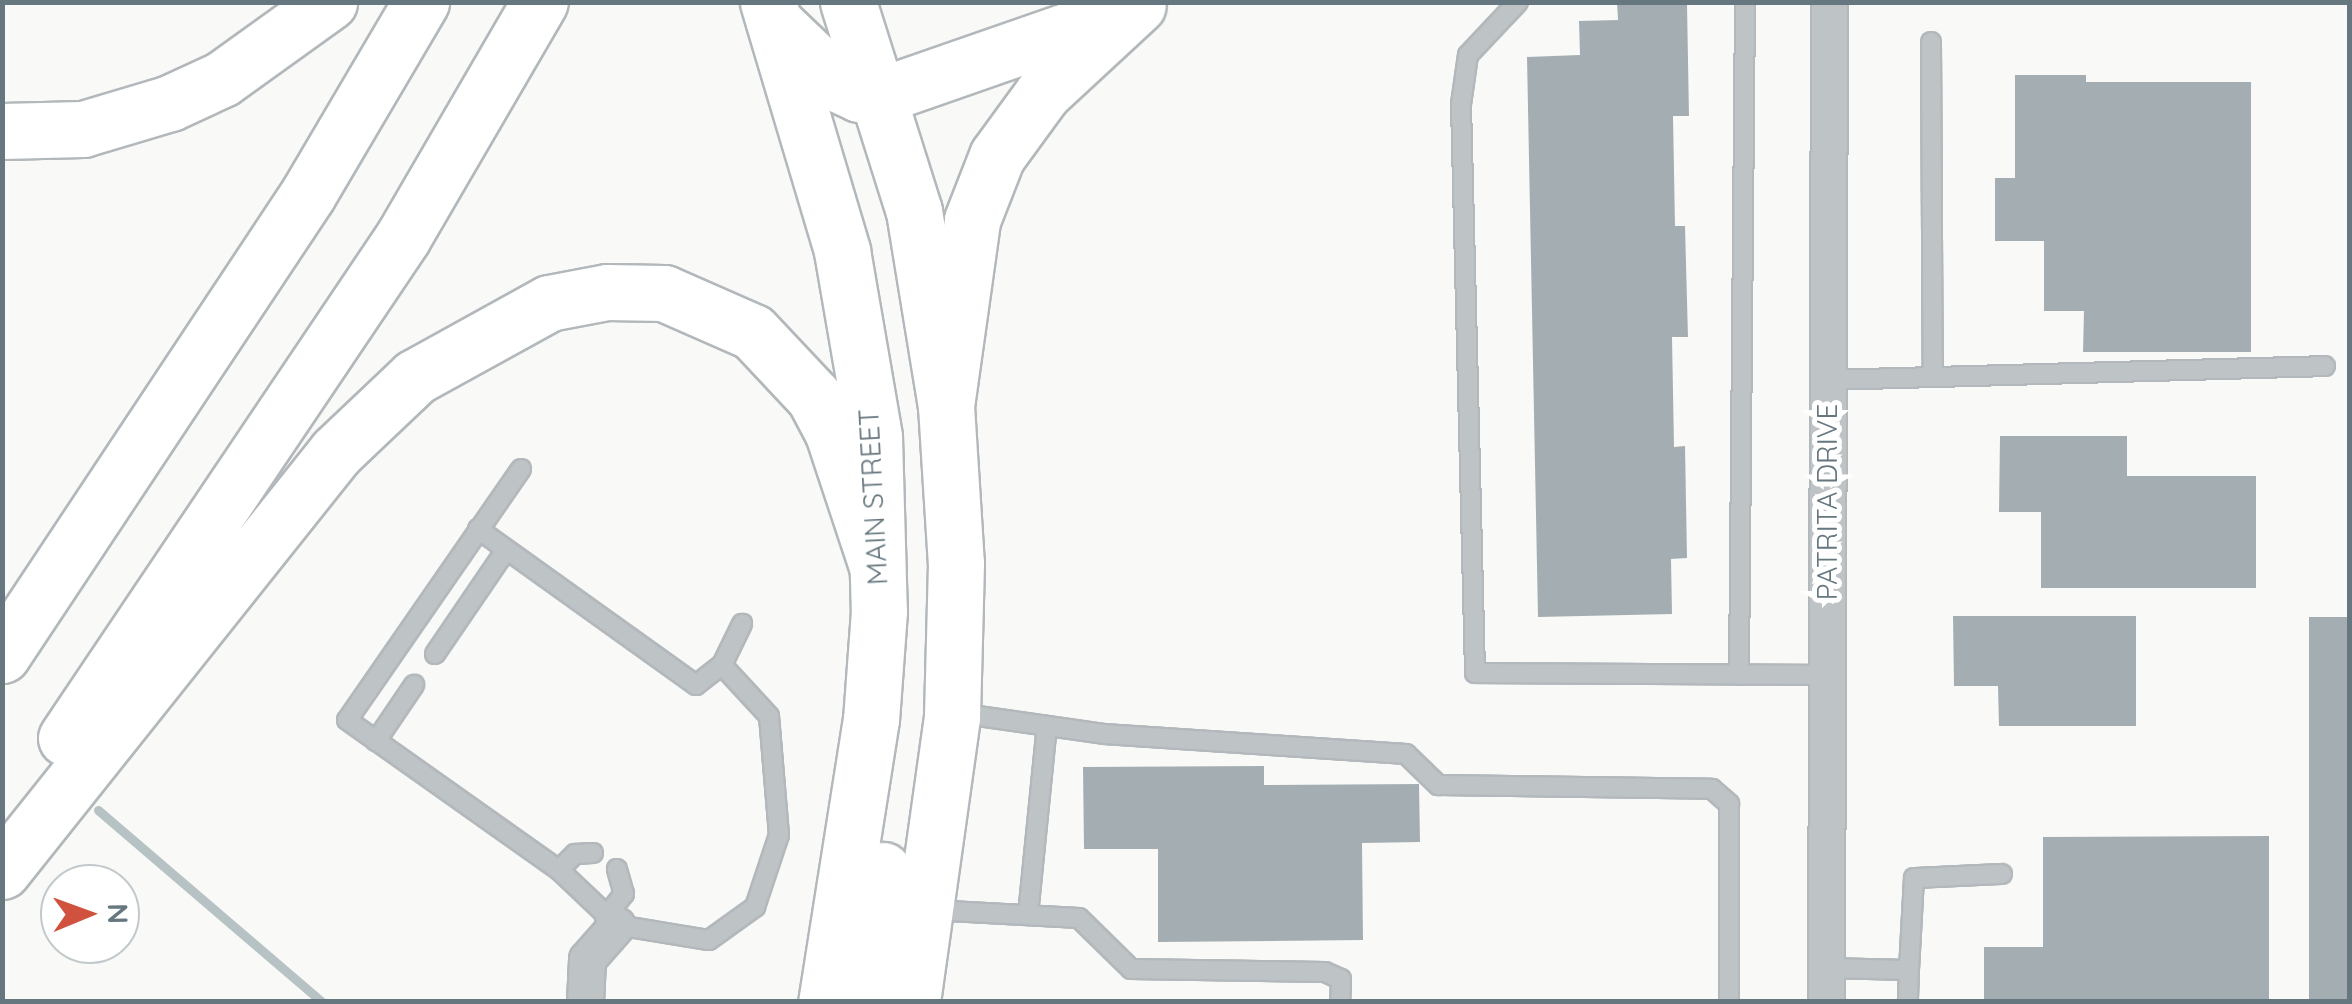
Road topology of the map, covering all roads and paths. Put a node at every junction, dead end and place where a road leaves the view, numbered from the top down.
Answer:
1 (329, 2) edge
2 (421, 2) edge
3 (540, 2) edge
4 (848, 2) edge
5 (1518, 2) edge
6 (1745, 2) edge
7 (1828, 2) edge
8 (1142, 4) edge
9 (771, 12) edge
10 (1931, 42) dead end
11 (879, 96) junction
12 (2, 131) edge
13 (2325, 366) dead end
14 (1932, 377) junction
15 (1828, 380) junction
16 (946, 406) junction
17 (521, 469) dead end
18 (478, 530) junction
19 (506, 550) junction
20 (877, 587) junction
21 (742, 624) dead end
22 (436, 654) dead end
23 (2, 655) edge
24 (722, 665) junction
25 (1739, 674) junction
26 (1827, 675) junction
27 (414, 686) dead end
28 (952, 712) junction
29 (1047, 726) junction
30 (376, 741) junction
31 (2, 832) edge
32 (593, 853) dead end
33 (559, 870) junction
34 (617, 870) dead end
35 (2, 871) edge
36 (2002, 874) dead end
37 (926, 910) junction
38 (1028, 915) junction
39 (611, 922) junction
40 (1908, 970) junction
41 (1826, 985) edge
42 (585, 1002) edge
43 (826, 1002) edge
44 (867, 1002) edge
45 (912, 1002) edge
46 (1340, 1002) edge
47 (1730, 1002) edge
48 (1908, 1002) edge

1 - 12 main road
2 - 23 main road
3 - 31 main road
4 - 11 main road
5 - 25 lane
6 - 25 lane
7 - 15 street, PATRITA DRIVE
8 - 11 main road
8 - 16 main road
9 - 11 main road
9 - 20 main road, MAIN STREET
10 - 14 lane
11 - 16 main road
13 - 14 lane
14 - 15 lane
15 - 26 street, PATRITA DRIVE
16 - 28 main road
17 - 18 lane
18 - 19 lane
18 - 30 lane
19 - 22 lane
19 - 24 lane
20 - 35 main road
20 - 43 main road, MAIN STREET
20 - 44 main road
21 - 24 lane
24 - 39 lane
25 - 26 lane
26 - 41 street, PATRITA DRIVE
27 - 30 lane
28 - 29 lane
28 - 37 main road
29 - 38 lane
29 - 47 lane
30 - 33 lane
32 - 33 lane
33 - 39 lane
34 - 39 lane
36 - 40 lane
37 - 38 lane
37 - 45 main road
38 - 46 lane
39 - 42 street
40 - 41 lane
40 - 48 lane

